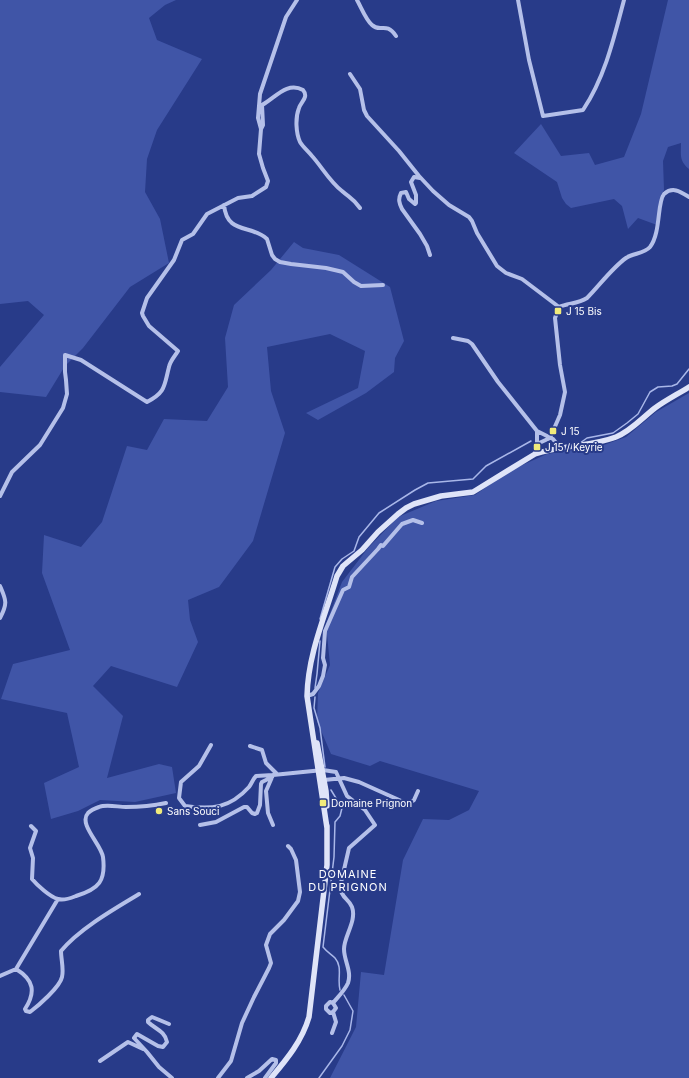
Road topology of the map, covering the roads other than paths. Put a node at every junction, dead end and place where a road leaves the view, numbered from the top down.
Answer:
1 (297, 0) edge
2 (357, 0) edge
3 (518, 0) edge
4 (624, 0) edge
5 (396, 36) dead end
6 (350, 74) dead end
7 (261, 129) junction
8 (421, 178) junction
9 (689, 198) edge
10 (224, 205) junction
11 (360, 208) dead end
12 (430, 256) dead end
13 (383, 285) dead end
14 (559, 307) junction
15 (453, 338) dead end
16 (689, 387) edge
17 (537, 431) junction
18 (550, 438) junction
19 (537, 444) junction
20 (560, 448) junction
21 (535, 454) junction
22 (0, 496) edge
23 (422, 523) dead end
24 (0, 586) edge
25 (0, 618) edge
26 (322, 630) junction
27 (307, 696) junction
28 (211, 746) dead end
29 (250, 746) dead end
30 (323, 771) junction
31 (274, 776) junction
32 (326, 779) junction
33 (340, 779) junction
34 (418, 791) dead end
35 (166, 803) dead end
36 (200, 825) dead end
37 (273, 825) dead end
38 (31, 826) dead end
39 (327, 828) junction
40 (288, 846) dead end
41 (139, 894) dead end
42 (58, 899) junction
43 (16, 969) junction
44 (0, 976) edge
45 (333, 1002) junction
46 (333, 1012) junction
47 (169, 1024) dead end
48 (332, 1034) dead end
49 (143, 1049) junction
50 (100, 1062) dead end
51 (172, 1078) edge
52 (218, 1078) edge
53 (247, 1078) edge
54 (265, 1078) edge
55 (271, 1078) edge

1 - 7 street
2 - 5 street
3 - 4 street
6 - 8 street
7 - 10 street
7 - 11 street
8 - 12 street
8 - 14 street
9 - 14 street
10 - 13 street
10 - 22 street
14 - 18 street
15 - 17 street
16 - 20 main road
17 - 18 street
17 - 19 street
18 - 19 street
18 - 20 street
19 - 21 street
20 - 21 main road
21 - 26 main road
23 - 26 street
24 - 25 street
26 - 27 main road
26 - 27 street
27 - 30 main road
28 - 31 street
29 - 31 street
30 - 31 street
30 - 32 main road
30 - 33 street
30 - 39 main road
31 - 36 street
31 - 37 street
32 - 33 street
32 - 39 main road
33 - 34 street
33 - 45 street
35 - 42 street
38 - 42 street
39 - 55 main road
40 - 52 street
41 - 43 street
42 - 43 street
43 - 44 street
45 - 46 street
45 - 46 street
46 - 48 street
47 - 49 street
49 - 50 street
49 - 51 street
53 - 54 street

